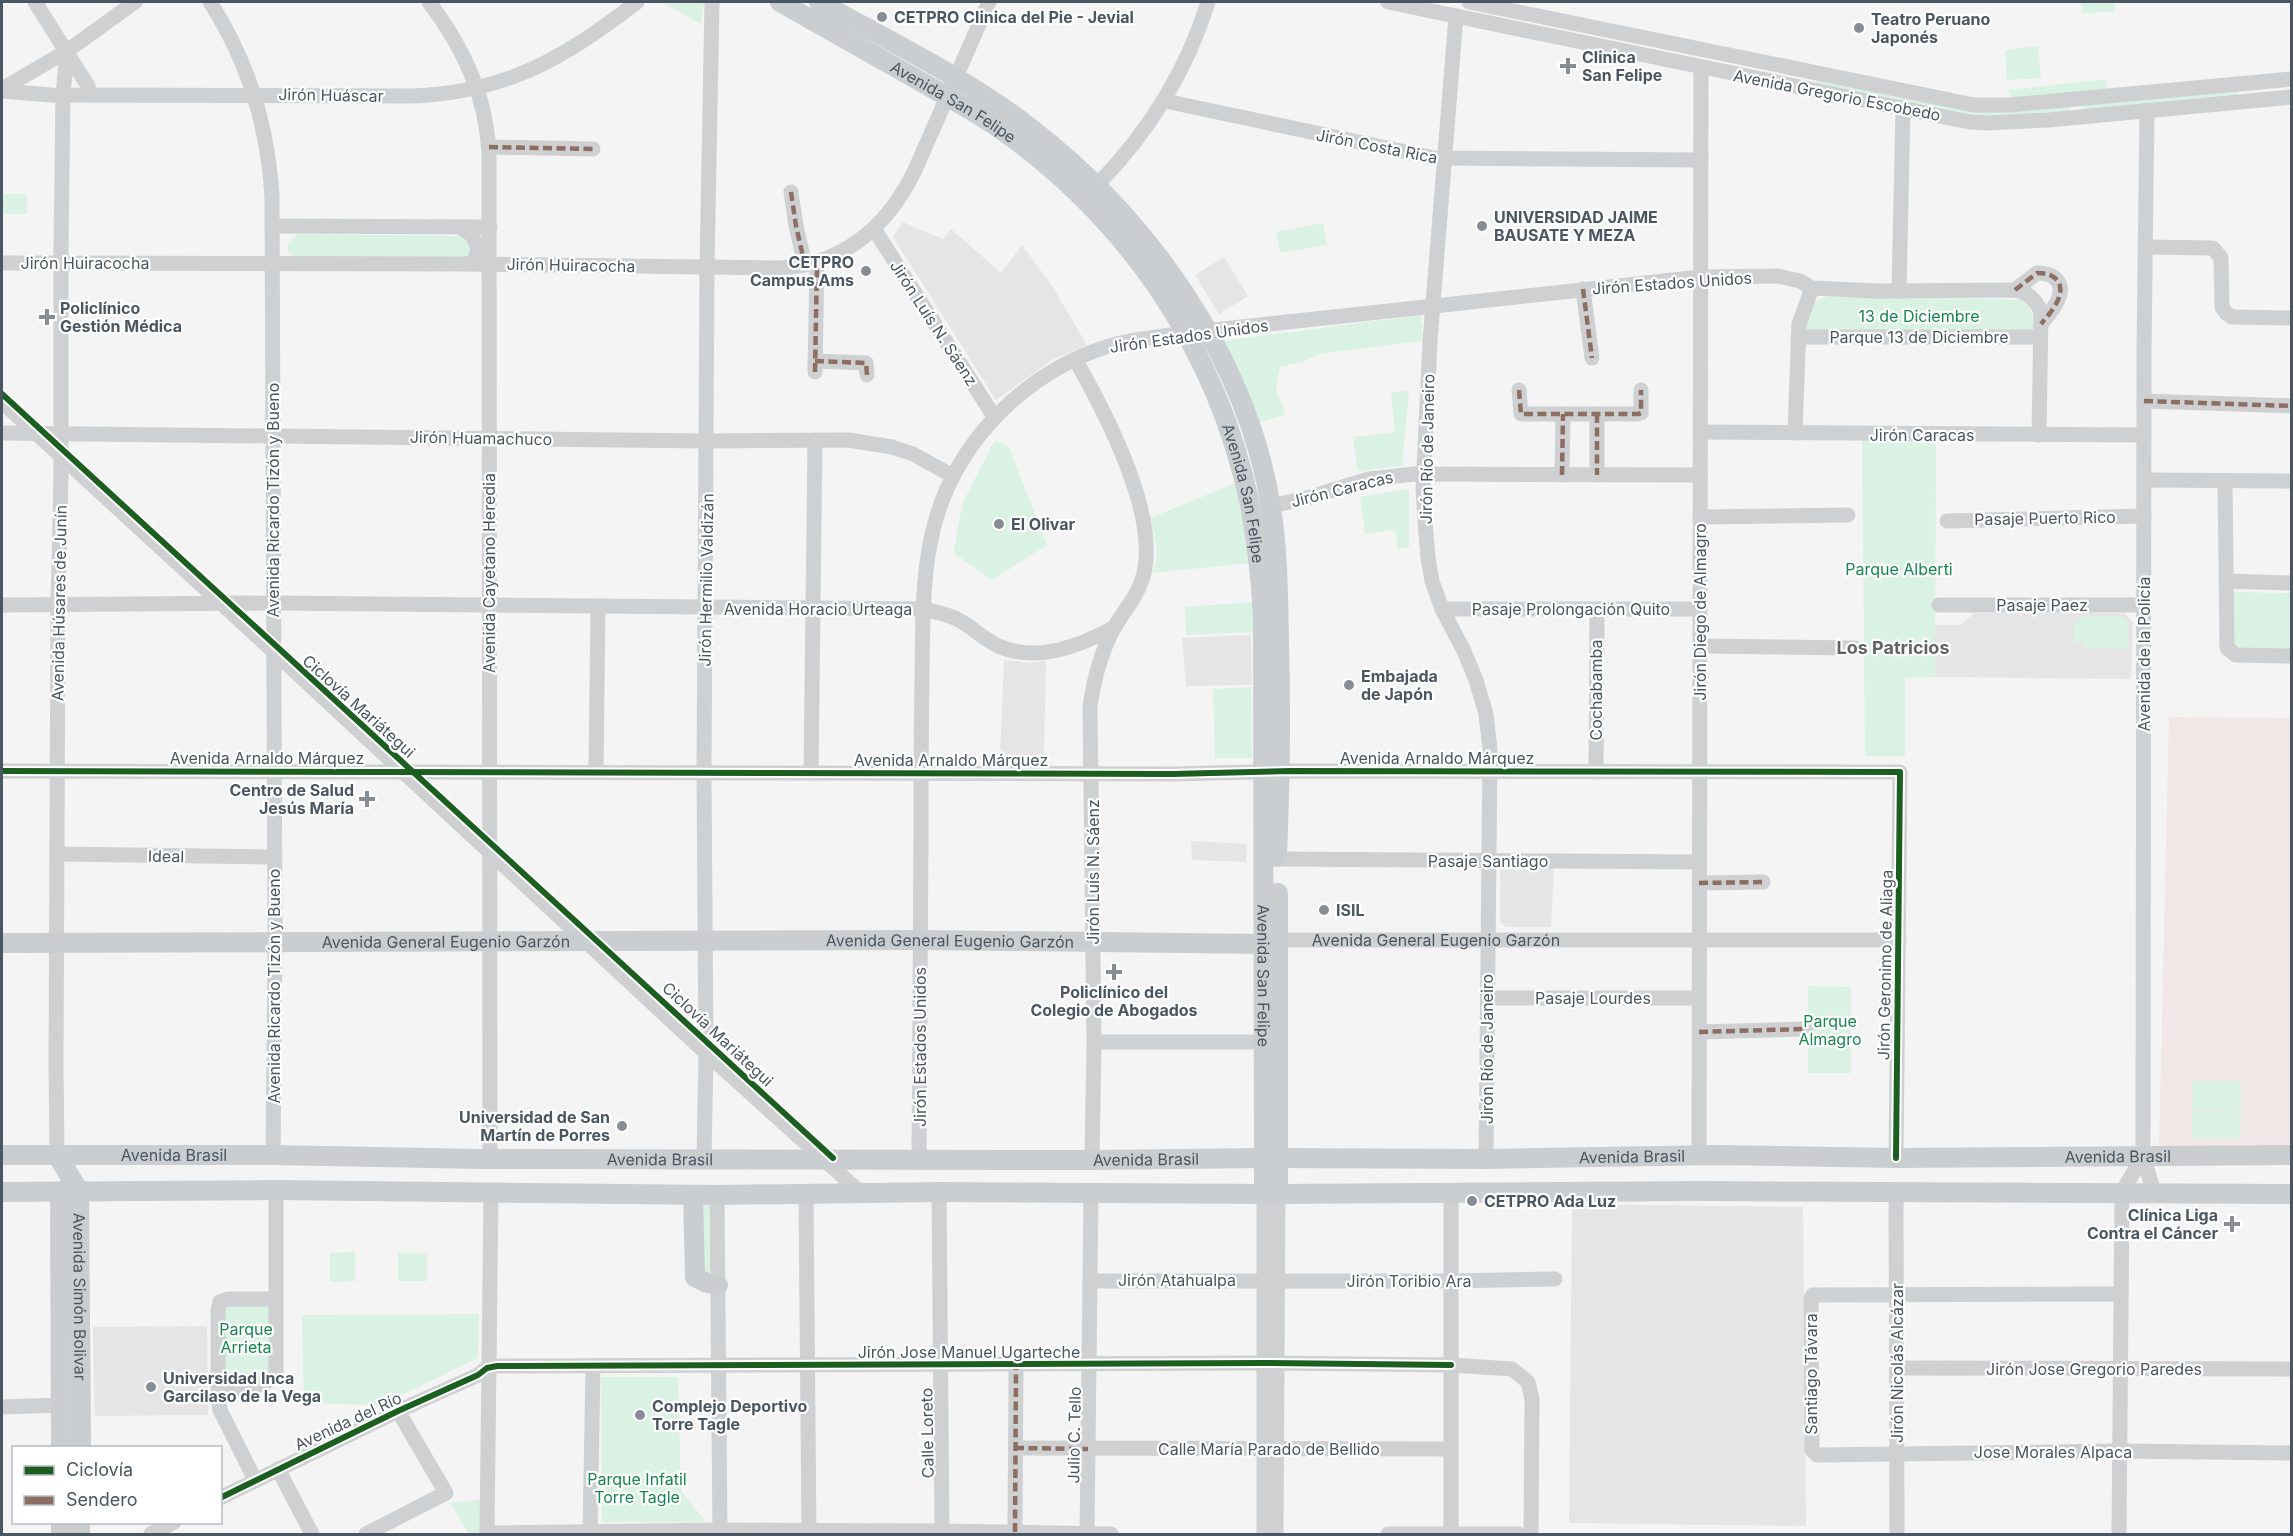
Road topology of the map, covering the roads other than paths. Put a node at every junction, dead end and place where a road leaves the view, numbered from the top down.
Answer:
1 (35, 2) edge
2 (135, 2) edge
3 (210, 2) edge
4 (429, 2) edge
5 (637, 2) edge
6 (712, 2) edge
7 (780, 2) edge
8 (819, 2) edge
9 (989, 2) edge
10 (1208, 2) edge
11 (1388, 2) edge
12 (1469, 2) edge
13 (1456, 16) junction
14 (1608, 31) junction
15 (1605, 47) junction
16 (67, 51) junction
17 (1701, 68) junction
18 (1809, 71) junction
19 (2292, 79) edge
20 (2241, 84) junction
21 (478, 88) junction
22 (952, 88) junction
23 (2, 90) edge
24 (1809, 90) junction
25 (255, 94) junction
26 (63, 95) junction
27 (91, 95) junction
28 (2292, 97) edge
29 (2085, 98) junction
30 (2066, 99) junction
31 (1165, 101) junction
32 (2230, 102) junction
33 (1902, 108) junction
34 (2147, 110) junction
35 (2086, 116) junction
36 (2067, 118) junction
37 (489, 147) junction
38 (593, 148) dead end
39 (1446, 159) junction
40 (1701, 160) junction
41 (1097, 185) junction
42 (791, 192) dead end
43 (272, 226) junction
44 (292, 227) junction
45 (490, 227) junction
46 (463, 229) junction
47 (874, 229) junction
48 (2146, 247) junction
49 (2, 263) edge
50 (61, 263) junction
51 (272, 263) junction
52 (292, 263) junction
53 (468, 264) junction
54 (490, 264) junction
55 (811, 264) junction
56 (707, 267) junction
57 (1700, 277) junction
58 (1812, 288) junction
59 (1582, 289) junction
60 (2014, 290) junction
61 (1899, 291) junction
62 (1433, 306) junction
63 (2292, 318) edge
64 (1207, 331) junction
65 (2041, 331) junction
66 (1186, 333) junction
67 (1798, 337) junction
68 (1592, 358) dead end
69 (1075, 359) junction
70 (867, 375) dead end
71 (1519, 390) dead end
72 (1641, 390) dead end
73 (2, 402) edge
74 (2144, 402) junction
75 (2292, 406) edge
76 (1563, 414) junction
77 (1597, 414) junction
78 (995, 418) junction
79 (1700, 432) junction
80 (2, 433) edge
81 (35, 433) junction
82 (1795, 433) junction
83 (61, 434) junction
84 (273, 435) junction
85 (2039, 435) junction
86 (2144, 435) junction
87 (489, 438) junction
88 (815, 440) junction
89 (707, 441) junction
90 (61, 456) junction
91 (1424, 474) junction
92 (1562, 475) junction
93 (1597, 475) junction
94 (953, 476) junction
95 (1700, 476) junction
96 (2145, 480) junction
97 (2225, 481) junction
98 (2292, 481) edge
99 (1271, 506) junction
100 (1848, 515) dead end
101 (2144, 516) junction
102 (1700, 518) junction
103 (1947, 521) dead end
104 (2226, 581) junction
105 (2292, 583) edge
106 (272, 603) junction
107 (222, 604) junction
108 (2144, 604) junction
109 (2, 605) edge
110 (58, 605) junction
111 (1939, 605) dead end
112 (490, 606) junction
113 (598, 607) junction
114 (705, 608) junction
115 (923, 609) junction
116 (1442, 609) junction
117 (1597, 609) junction
118 (1700, 609) junction
119 (813, 610) junction
120 (1115, 627) junction
121 (1700, 646) junction
122 (1855, 648) dead end
123 (273, 651) junction
124 (2292, 656) edge
125 (2, 771) edge
126 (58, 771) junction
127 (273, 771) junction
128 (1272, 771) junction
129 (1491, 771) junction
130 (404, 772) junction
131 (489, 772) junction
132 (596, 772) junction
133 (1596, 772) junction
134 (1700, 772) junction
135 (1900, 772) joint
136 (704, 773) junction
137 (811, 773) junction
138 (921, 773) junction
139 (1092, 774) junction
140 (490, 853) junction
141 (58, 854) junction
142 (274, 857) junction
143 (1277, 859) junction
144 (1489, 861) junction
145 (1699, 862) junction
146 (1762, 882) dead end
147 (1700, 883) junction
148 (921, 940) junction
149 (1488, 940) junction
150 (1699, 940) junction
151 (1899, 940) junction
152 (706, 941) junction
153 (1094, 941) junction
154 (275, 942) junction
155 (489, 942) junction
156 (587, 942) junction
157 (1271, 942) junction
158 (2, 943) edge
159 (57, 943) junction
160 (1488, 998) junction
161 (1699, 998) junction
162 (1806, 1029) dead end
163 (1699, 1032) junction
164 (1094, 1042) junction
165 (1264, 1042) junction
166 (706, 1053) junction
167 (1271, 1122) junction
168 (2, 1155) edge
169 (57, 1155) junction
170 (178, 1155) junction
171 (273, 1155) junction
172 (2292, 1155) edge
173 (1699, 1156) junction
174 (2143, 1156) junction
175 (704, 1158) junction
176 (822, 1158) junction
177 (919, 1158) junction
178 (1271, 1158) junction
179 (1328, 1158) junction
180 (1896, 1158) junction
181 (490, 1159) junction
182 (1220, 1159) junction
183 (1486, 1159) junction
184 (1092, 1160) junction
185 (214, 1168) dead end
186 (2, 1191) edge
187 (60, 1191) junction
188 (80, 1191) junction
189 (276, 1191) junction
190 (490, 1192) junction
191 (939, 1192) junction
192 (1091, 1192) junction
193 (1896, 1192) junction
194 (2122, 1192) junction
195 (2154, 1192) junction
196 (861, 1193) junction
197 (806, 1194) junction
198 (1271, 1194) junction
199 (1451, 1194) junction
200 (2292, 1194) edge
201 (693, 1195) junction
202 (717, 1195) junction
203 (1555, 1279) dead end
204 (1090, 1281) junction
205 (1270, 1281) junction
206 (1451, 1281) junction
207 (718, 1285) junction
208 (1898, 1294) junction
209 (2121, 1294) junction
210 (276, 1299) junction
211 (1270, 1364) junction
212 (1089, 1365) junction
213 (1450, 1365) junction
214 (593, 1366) junction
215 (720, 1366) junction
216 (808, 1366) junction
217 (940, 1366) junction
218 (1016, 1366) junction
219 (487, 1368) junction
220 (1897, 1368) junction
221 (2292, 1369) edge
222 (2120, 1370) junction
223 (218, 1395) junction
224 (61, 1405) junction
225 (2, 1407) edge
226 (399, 1411) junction
227 (61, 1446) edge
228 (81, 1446) edge
229 (1015, 1448) junction
230 (1270, 1448) junction
231 (1088, 1449) junction
232 (1450, 1449) junction
233 (2119, 1451) junction
234 (1814, 1453) joint
235 (1896, 1453) junction
236 (2292, 1453) edge
237 (278, 1469) junction
238 (255, 1480) junction
239 (222, 1497) edge
240 (171, 1524) edge
241 (942, 1530) junction
242 (720, 1532) edge
243 (1015, 1532) junction
244 (590, 1533) edge
245 (697, 1533) edge
246 (809, 1533) edge
247 (154, 1534) edge
248 (312, 1534) edge
249 (366, 1534) edge
250 (487, 1534) edge
251 (1087, 1534) edge
252 (1111, 1534) edge
253 (1264, 1534) edge
254 (1276, 1534) edge
255 (1388, 1534) edge
256 (1451, 1534) edge
257 (1518, 1534) edge
258 (1532, 1534) edge
259 (1896, 1534) edge
260 (2119, 1534) edge

1 - 16 street
2 - 16 street
3 - 25 street, Avenida Ricardo Tizón y Bueno
4 - 21 street, Avenida Cayetano Heredia
5 - 21 street, Jirón Huáscar
6 - 56 street, Jirón Hermilio Valdizán
7 - 22 main road, Avenida San Felipe
8 - 22 main road, Avenida San Felipe
9 - 22 street, Jirón Huiracocha
10 - 31 street
11 - 13 street, Avenida Gregorio Escobedo
12 - 14 street, Avenida Gregorio Escobedo
13 - 15 street, Avenida Gregorio Escobedo
13 - 39 street, Jirón Río de Janeiro
14 - 15 street
14 - 18 street, Avenida Gregorio Escobedo
15 - 17 street, Avenida Gregorio Escobedo
16 - 23 street
16 - 26 street, Avenida Húsares de Junín
16 - 27 street
17 - 24 street, Avenida Gregorio Escobedo
17 - 40 street, Jirón Diego de Almagro
18 - 24 street
18 - 30 street, Avenida Gregorio Escobedo
19 - 20 street, Avenida Gregorio Escobedo
20 - 29 street, Avenida Gregorio Escobedo
20 - 32 street
21 - 25 street, Jirón Huáscar
21 - 37 street, Avenida Cayetano Heredia
22 - 41 main road, Avenida San Felipe
22 - 47 street, Jirón Huiracocha
22 - 66 main road, Avenida San Felipe
23 - 26 street, Jirón Huáscar
24 - 33 street, Avenida Gregorio Escobedo
25 - 27 street, Jirón Huáscar
25 - 43 street, Avenida Ricardo Tizón y Bueno
26 - 27 street, Jirón Huáscar
26 - 50 street, Avenida Húsares de Junín
28 - 32 street, Avenida Gregorio Escobedo
29 - 30 street, Avenida Gregorio Escobedo
29 - 35 street
30 - 36 street
31 - 39 street, Jirón Costa Rica
31 - 41 street
32 - 34 street, Avenida Gregorio Escobedo
33 - 36 street, Avenida Gregorio Escobedo
33 - 61 street
34 - 35 street, Avenida Gregorio Escobedo
34 - 48 street, Avenida de la Policía
35 - 36 street, Avenida Gregorio Escobedo
37 - 38 street
37 - 45 street, Avenida Cayetano Heredia
39 - 40 street, Jirón Costa Rica
39 - 62 street, Jirón Río de Janeiro
40 - 57 street, Jirón Diego de Almagro
41 - 64 main road, Avenida San Felipe
42 - 55 street
43 - 44 street
43 - 51 street, Avenida Ricardo Tizón y Bueno
44 - 46 street
44 - 52 street
45 - 46 street
45 - 54 street, Avenida Cayetano Heredia
46 - 53 street
47 - 55 street, Jirón Huiracocha
47 - 78 street, Jirón Luís N. Sáenz
48 - 63 street
48 - 74 street, Avenida de la Policía
49 - 50 street, Jirón Huiracocha
50 - 51 street, Jirón Huiracocha
50 - 83 street, Avenida Húsares de Junín
51 - 52 street, Jirón Huiracocha
51 - 84 street, Avenida Ricardo Tizón y Bueno
52 - 53 street, Jirón Huiracocha
53 - 54 street, Jirón Huiracocha
54 - 56 street, Jirón Huiracocha
54 - 87 street, Avenida Cayetano Heredia
55 - 56 street, Jirón Huiracocha
55 - 70 street
56 - 89 street, Jirón Hermilio Valdizán
57 - 58 street, Jirón Estados Unidos
57 - 59 street, Jirón Estados Unidos
57 - 79 street, Jirón Diego de Almagro
58 - 61 street, Jirón Estados Unidos
58 - 67 street
59 - 62 street, Jirón Estados Unidos
59 - 68 street
60 - 61 street, Jirón Estados Unidos
60 - 65 street
60 - 65 street
62 - 64 street, Jirón Estados Unidos
62 - 91 street, Jirón Río de Janeiro
64 - 66 street, Jirón Estados Unidos
64 - 99 main road, Avenida San Felipe
65 - 67 street, Parque 13 de Diciembre
65 - 85 street
66 - 69 street, Jirón Estados Unidos
66 - 128 main road, Avenida San Felipe
67 - 82 street
69 - 78 street, Jirón Estados Unidos
69 - 120 street, Jirón Luís N. Sáenz
71 - 76 street
72 - 77 street
73 - 81 street
74 - 75 street
74 - 86 street, Avenida de la Policía
76 - 77 street
76 - 92 street
77 - 93 street
78 - 94 street, Jirón Estados Unidos
79 - 82 street, Jirón Caracas
79 - 95 street, Jirón Diego de Almagro
80 - 81 street, Jirón Huamachuco
81 - 83 street, Jirón Huamachuco
81 - 90 street
82 - 85 street, Jirón Caracas
83 - 84 street, Jirón Huamachuco
83 - 90 street, Avenida Húsares de Junín
84 - 87 street, Jirón Huamachuco
84 - 106 street, Avenida Ricardo Tizón y Bueno
85 - 86 street, Jirón Caracas
86 - 96 street, Avenida de la Policía
87 - 89 street, Jirón Huamachuco
87 - 112 street, Avenida Cayetano Heredia
88 - 89 street, Jirón Huamachuco
88 - 94 street, Jirón Huamachuco
88 - 119 street
89 - 114 street, Jirón Hermilio Valdizán
90 - 107 street
90 - 110 street, Avenida Húsares de Junín
91 - 92 street, Jirón Caracas
91 - 99 street, Jirón Caracas
91 - 116 street, Jirón Río de Janeiro
92 - 93 street, Jirón Caracas
93 - 95 street, Jirón Caracas
94 - 115 street, Jirón Estados Unidos
95 - 102 street, Jirón Diego de Almagro
96 - 97 street
96 - 101 street, Avenida de la Policía
97 - 98 street
97 - 104 street
99 - 128 main road, Avenida San Felipe
100 - 102 street
101 - 103 street, Pasaje Puerto Rico
101 - 108 street, Avenida de la Policía
102 - 118 street, Jirón Diego de Almagro
104 - 105 street
104 - 124 street
106 - 107 street, Avenida Horacio Urteaga
106 - 112 street, Avenida Horacio Urteaga
106 - 123 street, Avenida Ricardo Tizón y Bueno
107 - 110 street, Avenida Horacio Urteaga
107 - 123 street
108 - 111 street, Pasaje Paez
108 - 174 street, Avenida de la Policía
109 - 110 street, Avenida Horacio Urteaga
110 - 126 street, Avenida Húsares de Junín
112 - 113 street, Avenida Horacio Urteaga
112 - 131 street, Avenida Cayetano Heredia
113 - 114 street, Avenida Horacio Urteaga
113 - 132 street
114 - 119 street, Avenida Horacio Urteaga
114 - 136 street, Jirón Hermilio Valdizán
115 - 119 street, Avenida Horacio Urteaga
115 - 120 street, Avenida Horacio Urteaga
115 - 138 street, Jirón Estados Unidos
116 - 117 street, Pasaje Prolongación Quito
116 - 129 street, Jirón Río de Janeiro
117 - 118 street, Pasaje Prolongación Quito
117 - 133 street, Cochabamba
118 - 121 street, Jirón Diego de Almagro
119 - 137 street
120 - 139 street, Jirón Luís N. Sáenz
121 - 122 street
121 - 134 street, Jirón Diego de Almagro
123 - 127 street, Avenida Ricardo Tizón y Bueno
123 - 130 street
125 - 126 street, Avenida Arnaldo Márquez
126 - 127 street, Avenida Arnaldo Márquez
126 - 141 street, Avenida Húsares de Junín
127 - 130 street, Avenida Arnaldo Márquez
127 - 142 street, Avenida Ricardo Tizón y Bueno
128 - 129 street, Avenida Arnaldo Márquez
128 - 139 street, Avenida Arnaldo Márquez
128 - 143 main road, Avenida San Felipe
128 - 157 main road, Avenida San Felipe
129 - 133 street, Avenida Arnaldo Márquez
129 - 144 street, Jirón Río de Janeiro
130 - 131 street, Avenida Arnaldo Márquez
130 - 140 street
131 - 132 street, Avenida Arnaldo Márquez
131 - 140 street, Avenida Cayetano Heredia
132 - 136 street, Avenida Arnaldo Márquez
133 - 134 street, Avenida Arnaldo Márquez
134 - 135 street, Avenida Arnaldo Márquez
134 - 145 street, Jirón Diego de Almagro
135 - 151 street, Jirón Geronimo de Aliaga
136 - 137 street, Avenida Arnaldo Márquez
136 - 152 street, Jirón Hermilio Valdizán
137 - 138 street, Avenida Arnaldo Márquez
138 - 139 street, Avenida Arnaldo Márquez
138 - 148 street, Jirón Estados Unidos
139 - 153 street, Jirón Luís N. Sáenz
140 - 155 street, Avenida Cayetano Heredia
140 - 156 street
141 - 142 street, Ideal
141 - 159 street, Avenida Húsares de Junín
142 - 154 street, Avenida Ricardo Tizón y Bueno
143 - 144 street, Pasaje Santiago
143 - 157 main road, Avenida San Felipe
144 - 145 street, Pasaje Santiago
144 - 149 street, Jirón Río de Janeiro
145 - 147 street, Jirón Diego de Almagro
146 - 147 street
147 - 150 street, Jirón Diego de Almagro
148 - 152 main road, Avenida General Eugenio Garzón
148 - 153 main road, Avenida General Eugenio Garzón
148 - 177 street, Jirón Estados Unidos
149 - 150 street, Avenida General Eugenio Garzón
149 - 157 street, Avenida General Eugenio Garzón
149 - 160 street, Jirón Río de Janeiro
150 - 151 street, Avenida General Eugenio Garzón
150 - 161 street, Jirón Diego de Almagro
151 - 180 street, Jirón Geronimo de Aliaga
152 - 156 main road, Avenida General Eugenio Garzón
152 - 166 street, Jirón Hermilio Valdizán
153 - 157 main road, Avenida General Eugenio Garzón
153 - 164 street, Jirón Luís N. Sáenz
154 - 155 main road, Avenida General Eugenio Garzón
154 - 159 main road, Avenida General Eugenio Garzón
154 - 171 street, Avenida Ricardo Tizón y Bueno
155 - 156 main road, Avenida General Eugenio Garzón
155 - 181 street, Avenida Cayetano Heredia
156 - 166 street
157 - 165 main road, Avenida San Felipe
157 - 167 main road, Avenida San Felipe
158 - 159 main road, Avenida General Eugenio Garzón
159 - 169 street, Avenida Húsares de Junín
160 - 161 street, Pasaje Lourdes
160 - 183 street, Jirón Río de Janeiro
161 - 163 street, Jirón Diego de Almagro
162 - 163 street
163 - 173 street, Jirón Diego de Almagro
164 - 165 street
164 - 184 street, Jirón Luís N. Sáenz
165 - 167 main road, Avenida San Felipe
166 - 175 street, Jirón Hermilio Valdizán
166 - 176 street
167 - 178 main road, Avenida San Felipe
167 - 179 main road
167 - 182 main road
168 - 169 main road, Avenida Brasil
169 - 170 main road, Avenida Brasil
169 - 188 main road, Avenida Simón Bolivar
170 - 171 main road, Avenida Brasil
170 - 185 main road
171 - 181 main road, Avenida Brasil
172 - 174 main road, Avenida Brasil
173 - 180 main road, Avenida Brasil
173 - 183 main road, Avenida Brasil
174 - 180 main road, Avenida Brasil
174 - 194 street
174 - 195 street
175 - 176 main road, Avenida Brasil
175 - 181 main road, Avenida Brasil
176 - 177 main road, Avenida Brasil
176 - 196 street
177 - 184 main road, Avenida Brasil
178 - 179 main road, Avenida Brasil
178 - 182 main road, Avenida Brasil
178 - 198 main road, Avenida San Felipe
179 - 183 main road, Avenida Brasil
182 - 184 main road, Avenida Brasil
186 - 187 main road, Avenida Brasil
187 - 188 main road, Avenida Brasil
187 - 224 main road, Avenida Simón Bolivar
188 - 189 main road, Avenida Brasil
188 - 228 main road, Avenida Simón Bolivar
189 - 190 main road, Avenida Brasil
189 - 210 street
190 - 201 main road, Avenida Brasil
190 - 219 street
191 - 192 main road, Avenida Brasil
191 - 196 main road, Avenida Brasil
191 - 217 street, Calle Loreto
192 - 198 main road, Avenida Brasil
192 - 204 street, Julio C. Tello
193 - 194 main road, Avenida Brasil
193 - 199 main road, Avenida Brasil
193 - 208 street, Jirón Nicolás Alcázar
194 - 195 main road, Avenida Brasil
194 - 209 street
195 - 200 main road, Avenida Brasil
196 - 197 main road, Avenida Brasil
197 - 202 main road, Avenida Brasil
197 - 216 street
198 - 199 main road, Avenida Brasil
198 - 205 street
199 - 206 street
201 - 202 main road, Avenida Brasil
201 - 207 main road
202 - 207 street
203 - 206 street, Jirón Toribio Ara
204 - 205 street, Jirón Atahualpa
204 - 212 street, Julio C. Tello
205 - 206 street, Jirón Toribio Ara
205 - 211 street
206 - 213 street
207 - 215 street
208 - 209 street
208 - 220 street, Jirón Nicolás Alcázar
208 - 234 street, Santiago Távara
209 - 222 street
210 - 223 street
210 - 223 street
211 - 212 street, Jirón Jose Manuel Ugarteche
211 - 213 street, Jirón Jose Manuel Ugarteche
211 - 230 street
212 - 218 street, Jirón Jose Manuel Ugarteche
212 - 231 street, Julio C. Tello
213 - 232 street
213 - 258 street, Jirón Jose Manuel Ugarteche
214 - 215 street, Jirón Jose Manuel Ugarteche
214 - 219 street, Jirón Jose Manuel Ugarteche
214 - 244 street
215 - 216 street, Jirón Jose Manuel Ugarteche
215 - 242 street
216 - 217 street, Jirón Jose Manuel Ugarteche
216 - 246 street
217 - 218 street, Jirón Jose Manuel Ugarteche
217 - 241 street, Calle Loreto
218 - 229 street
219 - 226 street, Avenida del Río
219 - 250 street
220 - 222 street, Jirón Jose Gregorio Paredes
220 - 235 street, Jirón Nicolás Alcázar
221 - 222 street, Jirón Jose Gregorio Paredes
222 - 233 street
223 - 238 street
224 - 225 street
224 - 227 main road, Avenida Simón Bolivar
226 - 237 street, Avenida del Río
226 - 249 street
229 - 231 street, Calle María Parado de Bellido
229 - 243 street
230 - 231 street, Calle María Parado de Bellido
230 - 232 street, Calle María Parado de Bellido
230 - 253 street
230 - 254 street
231 - 251 street, Julio C. Tello
232 - 256 street
233 - 235 street, Jose Morales Alpaca
233 - 236 street, Jose Morales Alpaca
233 - 260 street
234 - 235 street, Jose Morales Alpaca
235 - 259 street, Jirón Nicolás Alcázar
237 - 238 street, Avenida del Río
237 - 248 street
238 - 239 street, Avenida del Río
240 - 247 street
241 - 243 street
241 - 246 street
242 - 245 street
242 - 246 street
243 - 251 street
244 - 245 street
244 - 250 street
251 - 252 street
255 - 256 street
256 - 257 street

